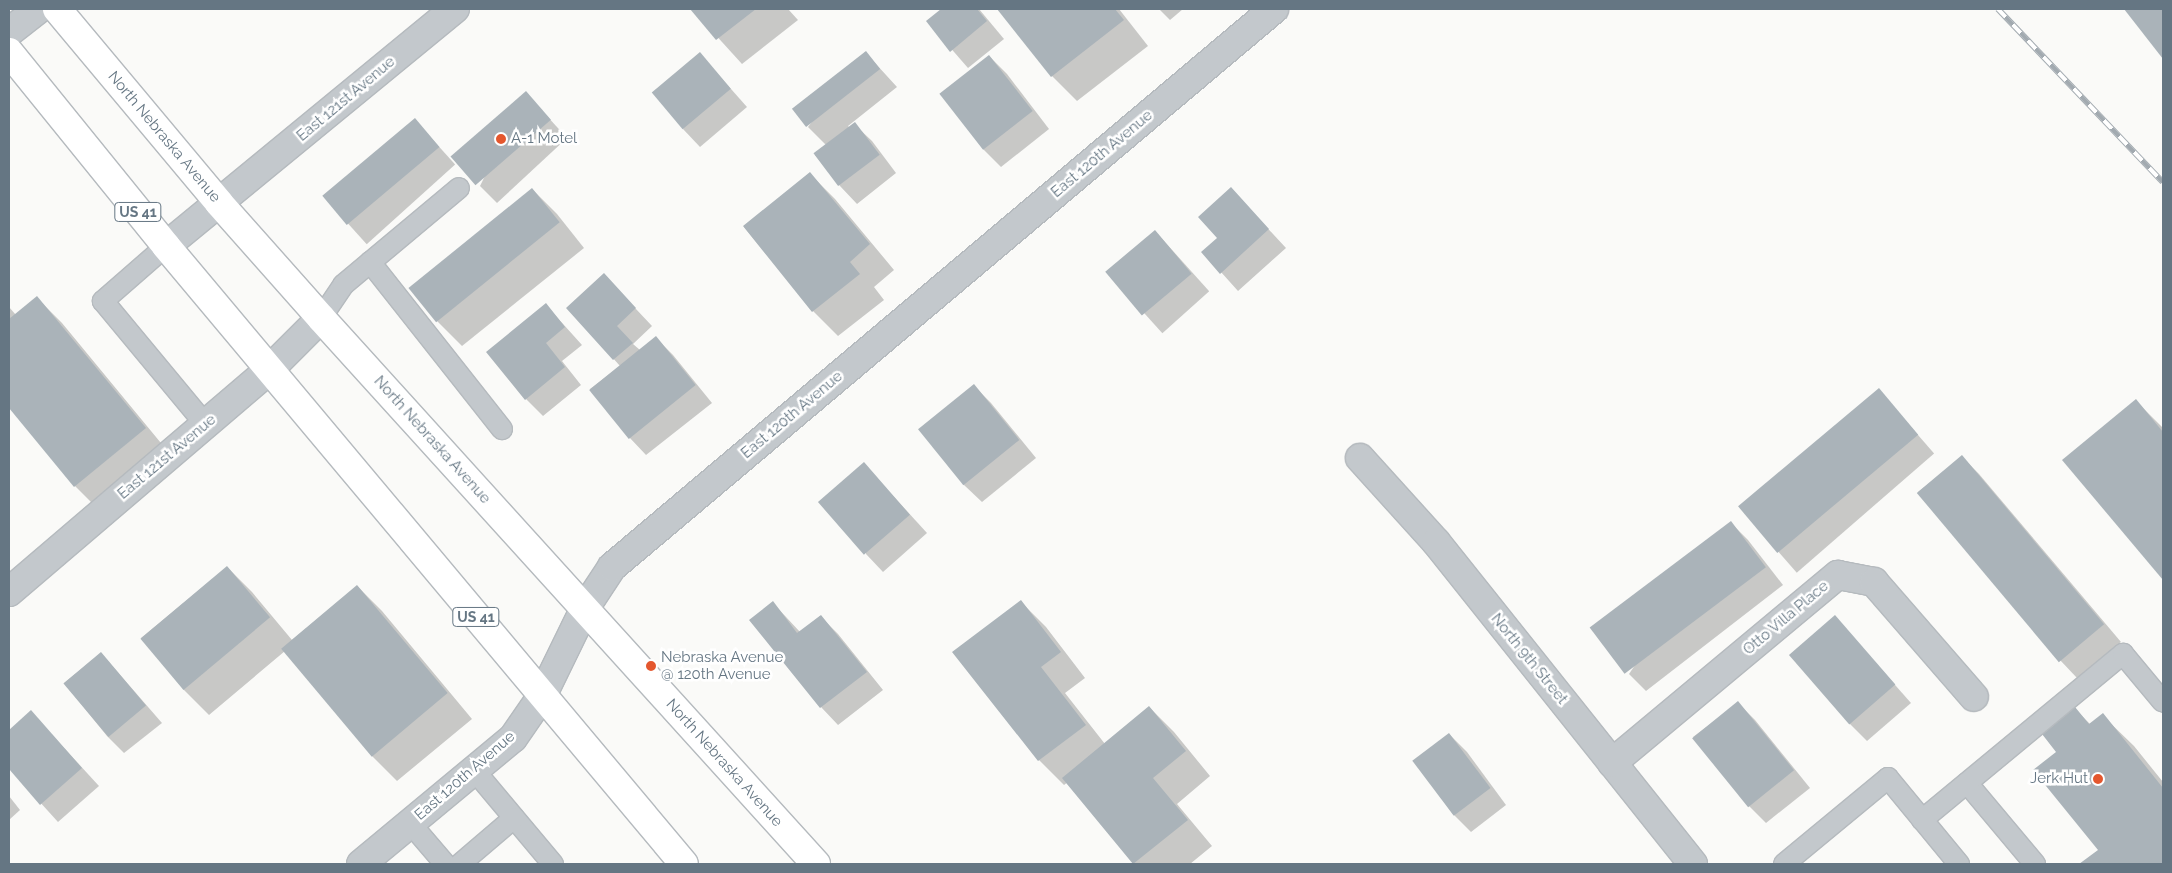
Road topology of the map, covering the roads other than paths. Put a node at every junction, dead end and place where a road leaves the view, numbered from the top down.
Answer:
1 (38, 9) edge
2 (57, 9) edge
3 (455, 9) edge
4 (1274, 9) edge
5 (9, 32) edge
6 (9, 52) edge
7 (459, 188) dead end
8 (219, 203) junction
9 (166, 246) junction
10 (370, 262) junction
11 (321, 318) junction
12 (270, 369) junction
13 (205, 424) junction
14 (502, 429) dead end
15 (1360, 458) dead end
16 (9, 592) edge
17 (585, 608) junction
18 (542, 696) junction
19 (1974, 697) dead end
20 (2163, 702) edge
21 (1612, 763) junction
22 (474, 770) junction
23 (1967, 783) junction
24 (514, 818) junction
25 (1922, 820) junction
26 (410, 823) junction
27 (361, 864) edge
28 (445, 864) edge
29 (460, 864) edge
30 (553, 864) edge
31 (684, 864) edge
32 (816, 864) edge
33 (1693, 864) edge
34 (1784, 864) edge
35 (1959, 864) edge
36 (2035, 864) edge

1 - 5 street
2 - 8 main road, North Nebraska Avenue
3 - 8 street, East 121st Avenue
4 - 17 street, East 120th Avenue
6 - 9 main road, US 41
7 - 10 lane
8 - 9 street, East 121st Avenue
8 - 11 main road, North Nebraska Avenue
9 - 12 main road, US 41
9 - 13 lane
10 - 11 lane
10 - 14 lane
11 - 12 street, East 121st Avenue
11 - 17 main road, North Nebraska Avenue
12 - 13 street, East 121st Avenue
12 - 18 main road, US 41
13 - 16 street, East 121st Avenue
15 - 21 street, North 9th Street
17 - 18 street, East 120th Avenue
17 - 32 main road, North Nebraska Avenue
18 - 22 street, East 120th Avenue
18 - 31 main road, US 41
19 - 21 street, Otto Villa Place
20 - 23 lane
21 - 33 street, North 9th Street
22 - 24 lane
22 - 26 street, East 120th Avenue
23 - 25 lane
23 - 36 lane
24 - 29 lane
24 - 30 lane
25 - 34 lane
25 - 35 lane
26 - 27 street, East 120th Avenue
26 - 28 lane

